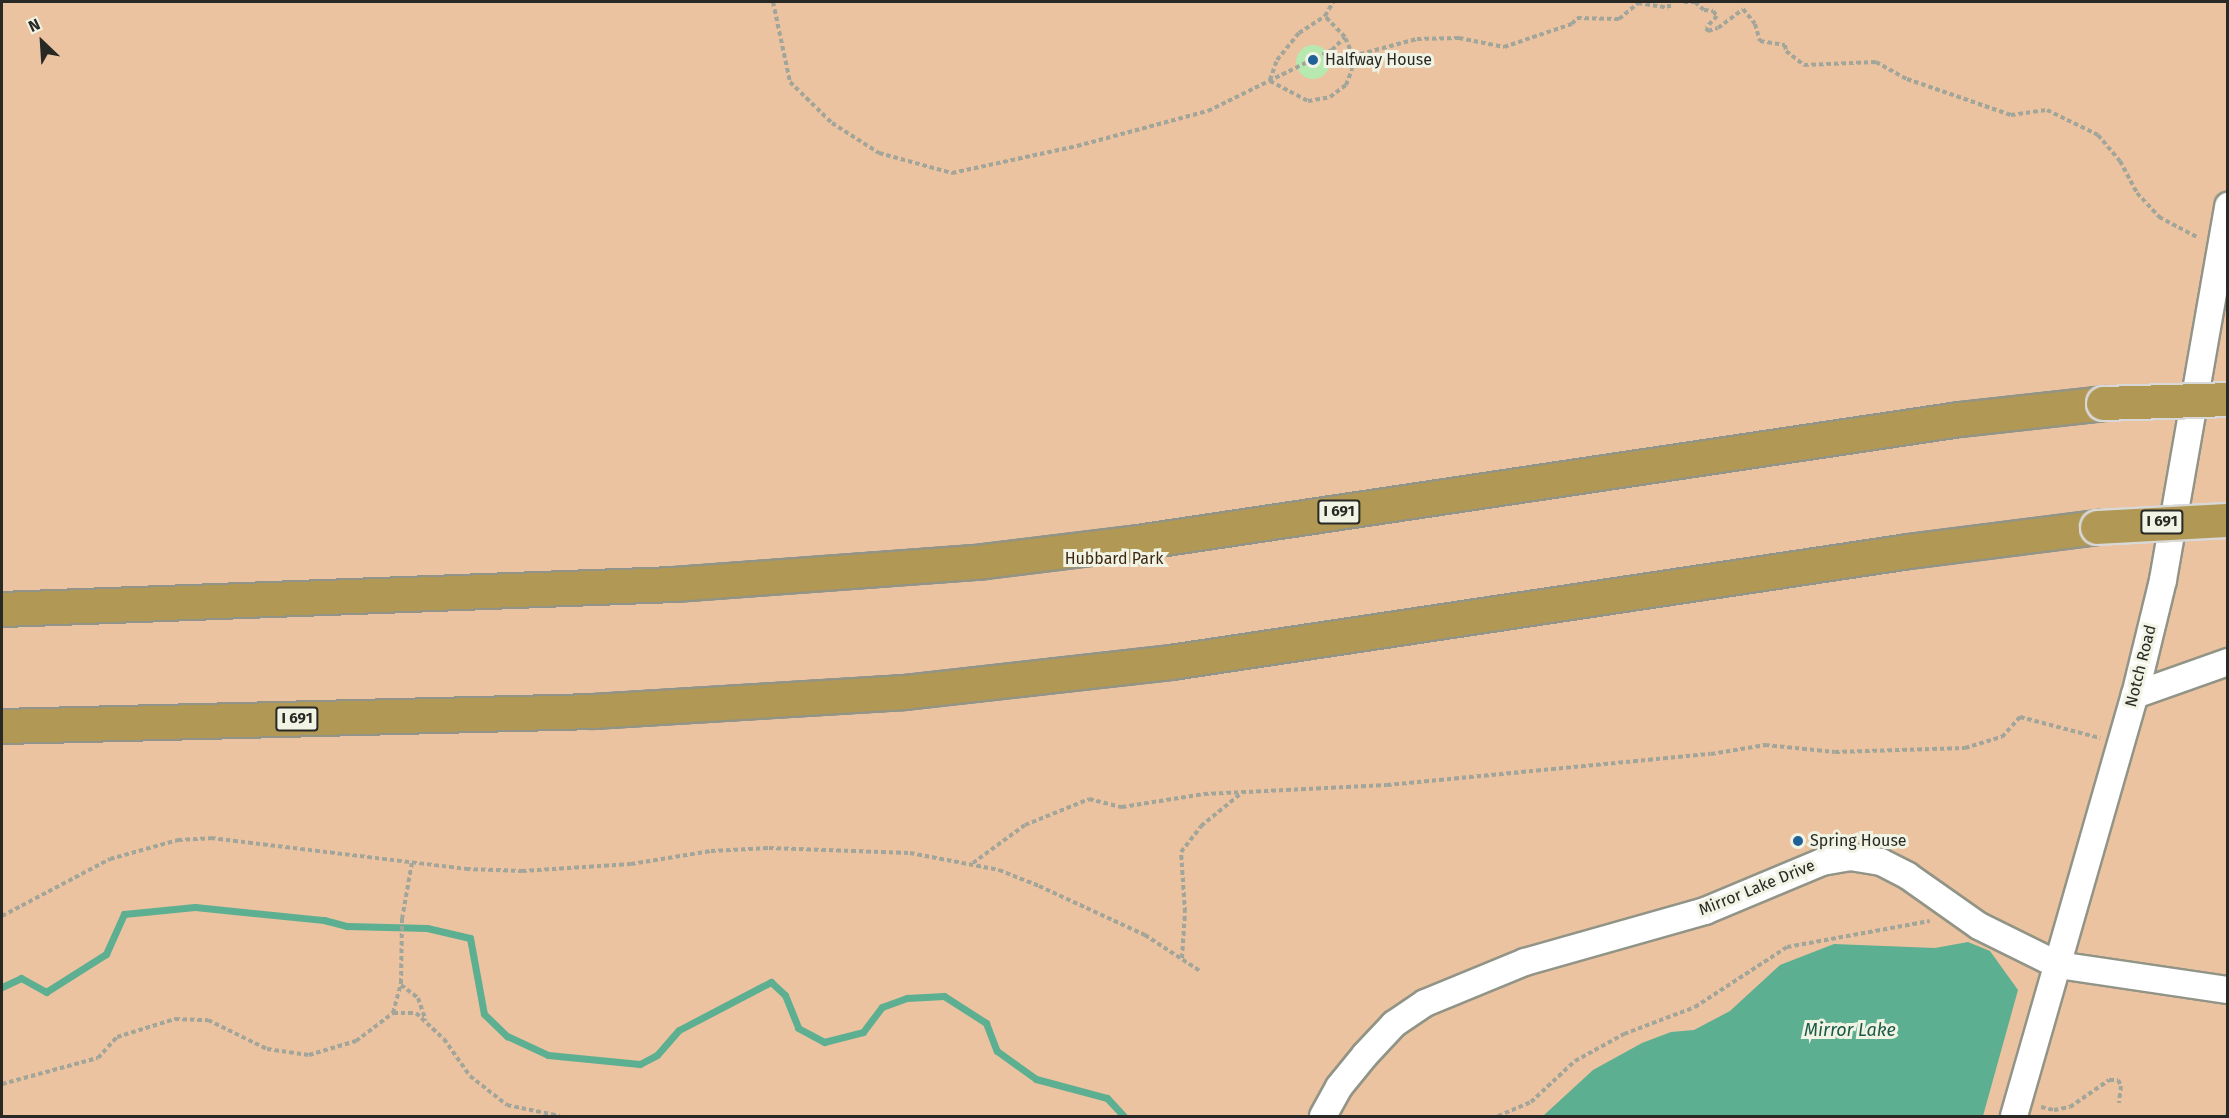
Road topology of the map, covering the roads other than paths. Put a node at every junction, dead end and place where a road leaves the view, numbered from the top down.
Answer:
1 (2228, 206) edge
2 (2228, 399) edge
3 (2228, 520) edge
4 (2, 609) edge
5 (2228, 662) edge
6 (2135, 695) junction
7 (2, 726) edge
8 (2058, 965) junction
9 (2228, 990) edge
10 (2017, 1109) edge
11 (1323, 1116) edge

1 - 6 street, Notch Road
2 - 4 highway, I 691, bridge
3 - 7 highway, I 691, bridge
5 - 6 street
6 - 8 street, Notch Road
8 - 9 street, Mirror Lake Drive
8 - 10 street, Notch Road
8 - 11 street, Mirror Lake Drive

